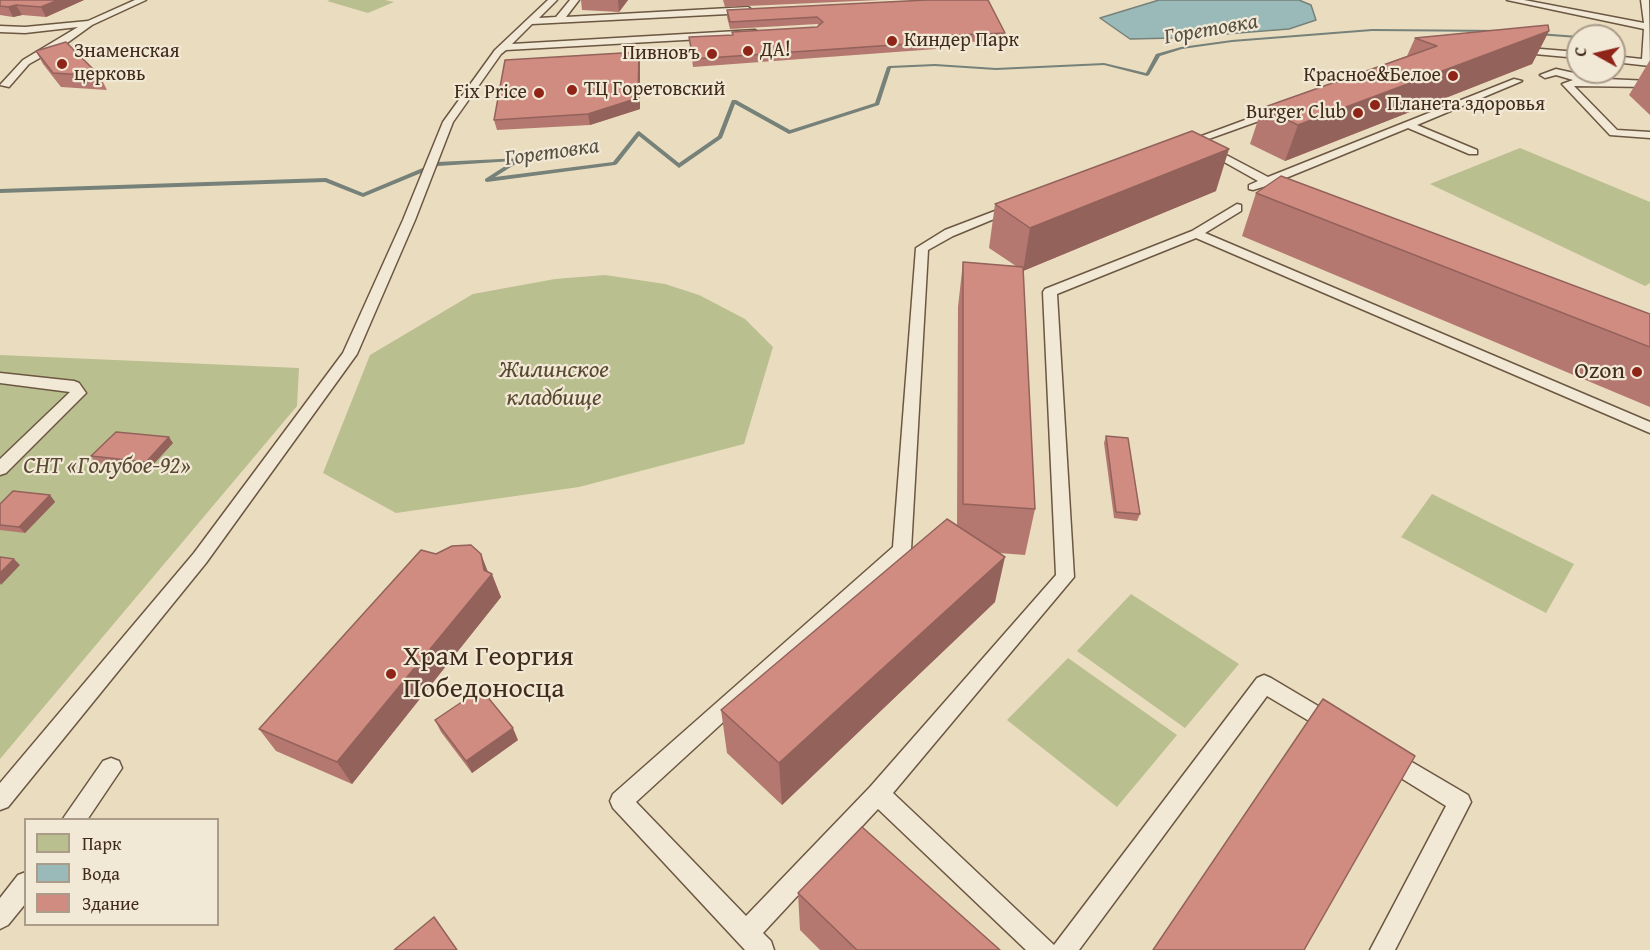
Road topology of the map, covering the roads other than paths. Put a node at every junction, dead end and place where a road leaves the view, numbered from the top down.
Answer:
1 (142, 0) edge
2 (553, 0) edge
3 (576, 0) edge
4 (734, 0) edge
5 (1510, 0) edge
6 (1646, 0) edge
7 (759, 9) edge
8 (729, 11) junction
9 (558, 20) junction
10 (530, 21) junction
11 (90, 23) junction
12 (1649, 27) edge
13 (0, 29) edge
14 (764, 32) edge
15 (504, 46) junction
16 (1501, 48) edge
17 (1566, 55) edge
18 (1626, 60) edge
19 (1648, 62) edge
20 (1566, 74) edge
21 (1545, 75) edge
22 (1517, 81) edge
23 (1626, 83) edge
24 (1567, 84) edge
25 (1650, 84) edge
26 (5, 85) dead end
27 (1295, 105) edge
28 (1409, 124) junction
29 (1614, 133) junction
30 (1650, 135) edge
31 (1193, 141) junction
32 (1650, 146) edge
33 (1171, 150) edge
34 (1473, 152) dead end
35 (1267, 181) junction
36 (1253, 187) dead end
37 (1296, 202) edge
38 (1027, 204) edge
39 (1237, 208) dead end
40 (1196, 234) junction
41 (0, 378) edge
42 (1650, 428) edge
43 (0, 469) edge
44 (1352, 737) edge
45 (1372, 749) edge
46 (111, 768) dead end
47 (878, 794) junction
48 (0, 800) edge
49 (74, 818) edge
50 (24, 886) edge
51 (0, 917) edge
52 (746, 933) junction
53 (762, 950) edge
54 (1044, 950) edge
55 (1064, 950) edge
56 (1382, 950) edge

1 - 11 lane
2 - 10 lane
3 - 9 lane
4 - 8 lane
5 - 12 lane
6 - 12 lane
7 - 8 lane
8 - 9 lane
9 - 10 lane
10 - 15 lane
11 - 13 lane
11 - 26 lane
12 - 19 lane
14 - 15 lane
15 - 48 lane
16 - 17 lane
18 - 19 lane
20 - 21 lane
22 - 28 lane
23 - 25 lane
24 - 29 lane
27 - 31 lane
28 - 34 lane
28 - 35 lane
29 - 30 lane
29 - 32 lane
31 - 33 lane
31 - 35 lane
35 - 36 lane
35 - 37 lane
38 - 52 lane
39 - 40 lane
40 - 42 lane
40 - 47 lane
41 - 43 lane
44 - 55 lane
45 - 56 lane
46 - 49 lane
47 - 52 lane
47 - 54 lane
50 - 51 lane
52 - 53 lane

